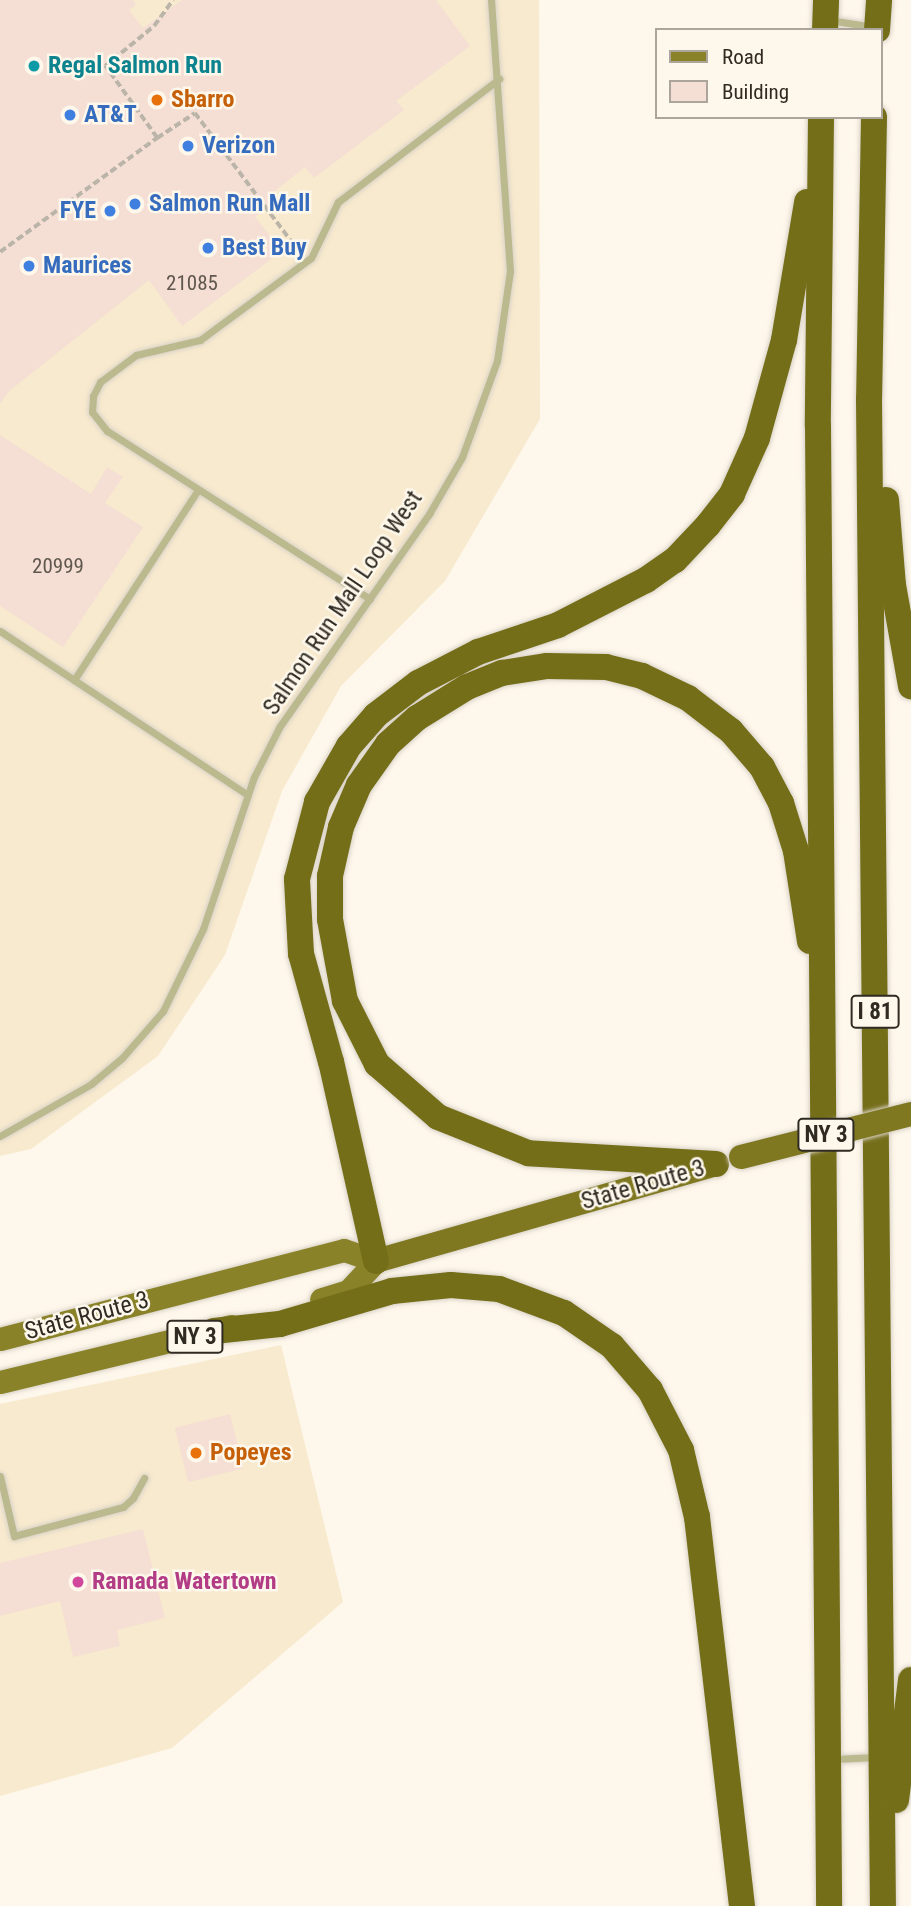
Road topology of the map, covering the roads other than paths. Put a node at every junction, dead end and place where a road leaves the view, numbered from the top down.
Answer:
1 (491, 0) edge
2 (879, 0) edge
3 (825, 17) edge
4 (873, 28) edge
5 (877, 28) edge
6 (499, 79) junction
7 (821, 119) edge
8 (821, 119) edge
9 (874, 127) edge
10 (198, 490) junction
11 (369, 599) junction
12 (0, 631) edge
13 (74, 680) junction
14 (911, 686) edge
15 (248, 794) junction
16 (824, 1020) junction
17 (911, 1114) edge
18 (0, 1136) edge
19 (729, 1161) junction
20 (376, 1261) junction
21 (214, 1331) junction
22 (0, 1339) edge
23 (0, 1381) edge
24 (0, 1476) edge
25 (144, 1478) dead end
26 (911, 1680) edge
27 (882, 1757) junction
28 (829, 1759) junction
29 (742, 1906) edge
30 (829, 1906) edge
31 (883, 1906) edge

1 - 6 lane, Salmon Run Mall Loop West
2 - 5 highway
3 - 4 lane
6 - 10 lane
6 - 11 lane, Salmon Run Mall Loop West
7 - 16 highway, I 81
8 - 20 highway
9 - 14 highway
9 - 27 highway, I 81
10 - 11 lane
10 - 13 lane
11 - 15 lane, Salmon Run Mall Loop West
12 - 13 lane
13 - 15 lane
15 - 18 lane, Salmon Run Mall Loop West
16 - 19 highway
16 - 28 highway, I 81
17 - 19 highway, State Route 3 / NY 3, bridge
19 - 20 highway, State Route 3 / NY 3
20 - 21 main road, State Route 3 / NY 3
20 - 22 main road, State Route 3 / NY 3
21 - 23 main road, State Route 3 / NY 3
21 - 29 highway
24 - 25 lane
26 - 31 highway
27 - 28 lane
27 - 31 highway, I 81
28 - 30 highway, I 81

